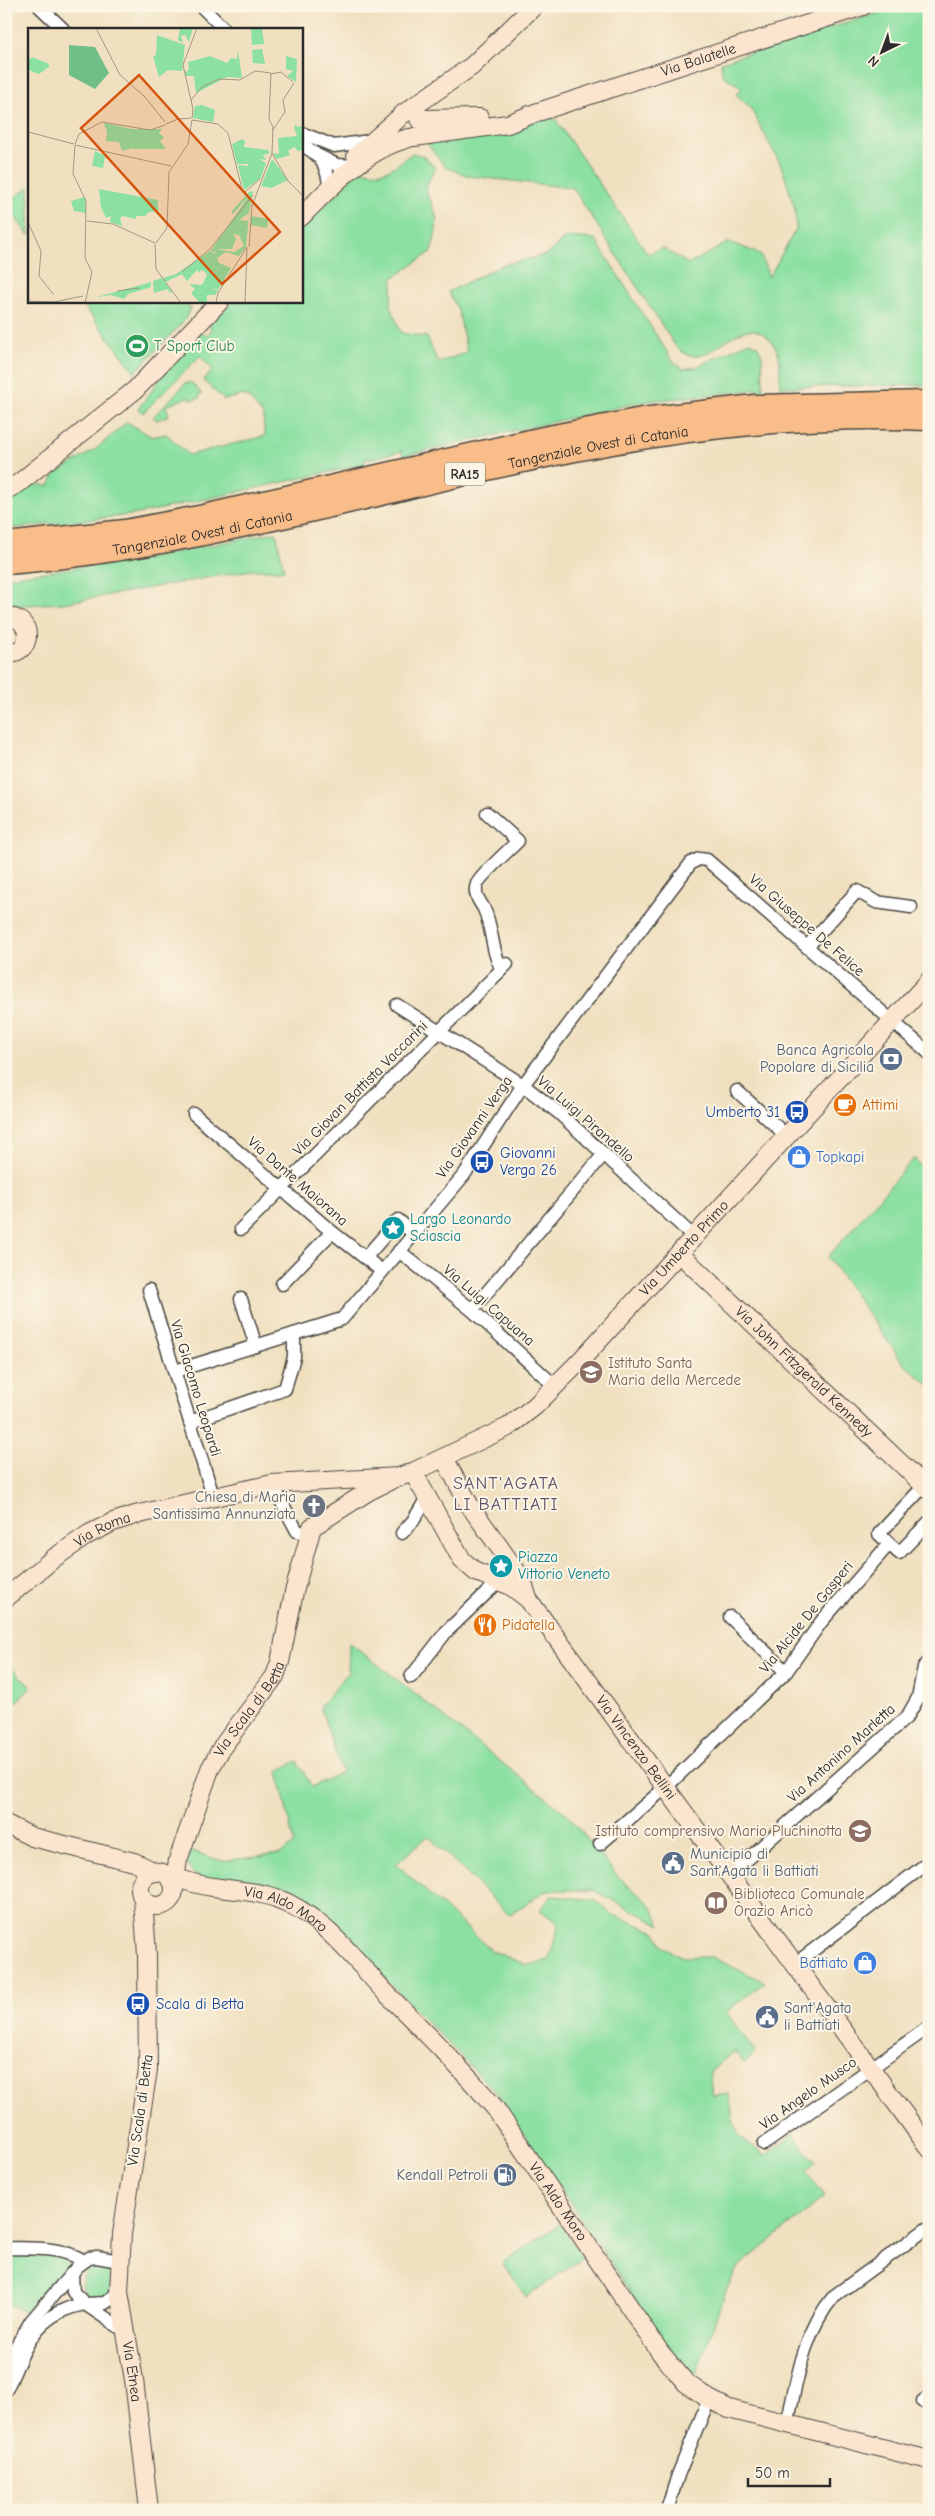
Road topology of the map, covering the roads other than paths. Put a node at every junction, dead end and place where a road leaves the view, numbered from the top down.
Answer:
1 (39, 6) edge
2 (201, 6) edge
3 (534, 6) edge
4 (862, 6) edge
5 (62, 28) edge
6 (223, 28) edge
7 (461, 75) junction
8 (434, 102) junction
9 (535, 113) junction
10 (407, 117) junction
11 (442, 118) junction
12 (302, 133) edge
13 (411, 138) junction
14 (370, 141) junction
15 (302, 145) edge
16 (334, 146) junction
17 (320, 156) junction
18 (344, 173) junction
19 (302, 216) edge
20 (219, 302) edge
21 (929, 402) edge
22 (929, 419) edge
23 (46, 461) junction
24 (6, 481) edge
25 (6, 490) edge
26 (6, 544) edge
27 (6, 563) edge
28 (6, 617) edge
29 (13, 652) edge
30 (6, 667) edge
31 (487, 812) dead end
32 (698, 859) joint
33 (911, 906) dead end
34 (807, 947) junction
35 (929, 981) edge
36 (397, 1005) dead end
37 (892, 1021) junction
38 (439, 1032) junction
39 (929, 1053) edge
40 (523, 1085) junction
41 (737, 1090) dead end
42 (194, 1114) dead end
43 (787, 1136) junction
44 (604, 1154) junction
45 (282, 1189) junction
46 (241, 1229) dead end
47 (332, 1232) junction
48 (414, 1234) junction
49 (694, 1237) junction
50 (400, 1250) junction
51 (680, 1254) junction
52 (366, 1257) junction
53 (382, 1271) junction
54 (282, 1284) dead end
55 (149, 1290) dead end
56 (241, 1299) dead end
57 (472, 1310) junction
58 (294, 1334) junction
59 (256, 1346) junction
60 (175, 1372) junction
61 (556, 1386) junction
62 (190, 1422) junction
63 (444, 1458) junction
64 (406, 1474) junction
65 (272, 1484) junction
66 (926, 1488) edge
67 (213, 1496) junction
68 (427, 1498) junction
69 (929, 1522) edge
70 (310, 1531) junction
71 (402, 1533) dead end
72 (886, 1547) junction
73 (518, 1572) junction
74 (500, 1583) junction
75 (6, 1598) edge
76 (528, 1599) junction
77 (730, 1617) dead end
78 (929, 1662) edge
79 (786, 1672) junction
80 (411, 1677) dead end
81 (666, 1787) junction
82 (6, 1824) edge
83 (600, 1844) dead end
84 (116, 1859) junction
85 (178, 1860) junction
86 (929, 1862) edge
87 (730, 1875) junction
88 (198, 1883) junction
89 (168, 1886) junction
90 (217, 1888) junction
91 (141, 1892) junction
92 (147, 1955) junction
93 (795, 1964) junction
94 (929, 2027) edge
95 (871, 2069) junction
96 (764, 2144) dead end
97 (929, 2148) edge
98 (929, 2227) edge
99 (122, 2234) joint
100 (6, 2248) edge
101 (119, 2260) junction
102 (84, 2261) junction
103 (72, 2273) junction
104 (119, 2292) junction
105 (85, 2304) junction
106 (125, 2331) junction
107 (6, 2364) edge
108 (6, 2390) edge
109 (709, 2400) junction
110 (786, 2425) junction
111 (929, 2460) edge
112 (149, 2510) edge
113 (667, 2510) edge

1 - 5 street
2 - 6 street
3 - 7 main road
4 - 9 main road, Via Balatelle
7 - 8 main road
7 - 10 main road
8 - 10 main road
8 - 11 main road
9 - 11 main road
9 - 13 main road
10 - 11 main road
10 - 13 main road
10 - 14 main road
12 - 16 street
13 - 18 main road
14 - 16 street
14 - 18 main road
15 - 17 street
16 - 18 street
17 - 18 street
17 - 18 street
18 - 19 main road
20 - 23 main road
21 - 26 highway, Tangenziale Ovest di Catania / RA15
22 - 27 highway, Tangenziale Ovest di Catania / RA15
23 - 24 main road
23 - 25 main road
28 - 29 main road
29 - 30 main road
31 - 38 street, Via Giovan Battista Vaccarini
32 - 34 street, Via Giuseppe De Felice
32 - 40 street, Via Giovanni Verga
33 - 34 street
34 - 37 street, Via Giuseppe De Felice
35 - 37 main road, Via Umberto Primo
36 - 38 street, Via Luigi Pirandello
37 - 39 street, Via Giuseppe De Felice
37 - 43 main road, Via Umberto Primo
38 - 40 street, Via Luigi Pirandello
38 - 45 street, Via Giovan Battista Vaccarini
40 - 44 street, Via Luigi Pirandello
40 - 48 street, Via Giovanni Verga
41 - 43 street
42 - 45 street, Via Dante Maiorana
43 - 49 main road, Via Umberto Primo
44 - 49 street, Via Luigi Pirandello
44 - 57 street
45 - 46 street, Via Giovan Battista Vaccarini
45 - 47 street, Via Dante Maiorana
47 - 52 street, Via Dante Maiorana
47 - 54 street
48 - 50 street, Via Giovanni Verga
48 - 52 street
49 - 51 main road, Via Umberto Primo
50 - 53 street, Via Giovanni Verga
50 - 57 street, Via Luigi Capuana
51 - 61 main road, Via Umberto Primo
51 - 66 main road, Via John Fitzgerald Kennedy
52 - 53 street, Via Dante Maiorana
53 - 58 street, Via Giovanni Verga
55 - 60 street, Via Giacomo Leopardi
56 - 59 street
57 - 61 street, Via Luigi Capuana
58 - 59 street, Via Giovanni Verga
58 - 62 street
59 - 60 street, Via Giovanni Verga
60 - 62 street, Via Giacomo Leopardi
61 - 63 main road, Via Umberto Primo
62 - 67 street, Via Giacomo Leopardi
63 - 64 main road, Via Umberto Primo
63 - 73 main road
64 - 65 main road, Via Roma
64 - 68 main road
64 - 70 main road, Via Umberto Primo
65 - 67 main road, Via Roma
65 - 70 street
66 - 72 street
67 - 75 main road, Via Roma
68 - 71 street
68 - 74 main road
69 - 72 street
70 - 85 main road, Via Scala di Betta
72 - 79 street, Via Alcide De Gasperi
73 - 74 main road
73 - 76 main road
74 - 76 main road
74 - 80 street
76 - 81 main road, Via Vincenzo Bellini
77 - 79 street
78 - 87 street, Via Antonino Marletta
79 - 81 street, Via Alcide De Gasperi
81 - 83 street, Via Alcide De Gasperi
81 - 87 main road, Via Vincenzo Bellini
82 - 84 main road
84 - 89 main road
84 - 91 main road
85 - 88 main road
85 - 89 main road, Via Scala di Betta
86 - 93 street
87 - 93 main road, Via Vincenzo Bellini
88 - 89 main road
88 - 90 main road
89 - 90 main road
89 - 91 main road
89 - 91 main road
89 - 92 main road, Via Scala di Betta
90 - 109 main road, Via Aldo Moro
91 - 92 main road
92 - 99 main road, Via Scala di Betta
93 - 95 main road, Via Vincenzo Bellini
94 - 95 street, Via Angelo Musco
95 - 96 street, Via Angelo Musco
95 - 97 main road, Via Vincenzo Bellini
98 - 110 street
99 - 101 main road, Via Etnea
100 - 102 street
101 - 102 street
101 - 104 main road, Via Etnea
102 - 103 street
103 - 105 street
103 - 107 street
104 - 105 street
104 - 106 main road, Via Etnea
105 - 106 street
105 - 108 street
106 - 112 main road, Via Etnea
109 - 110 main road, Via Aldo Moro
109 - 113 street
110 - 111 main road, Via Aldo Moro

